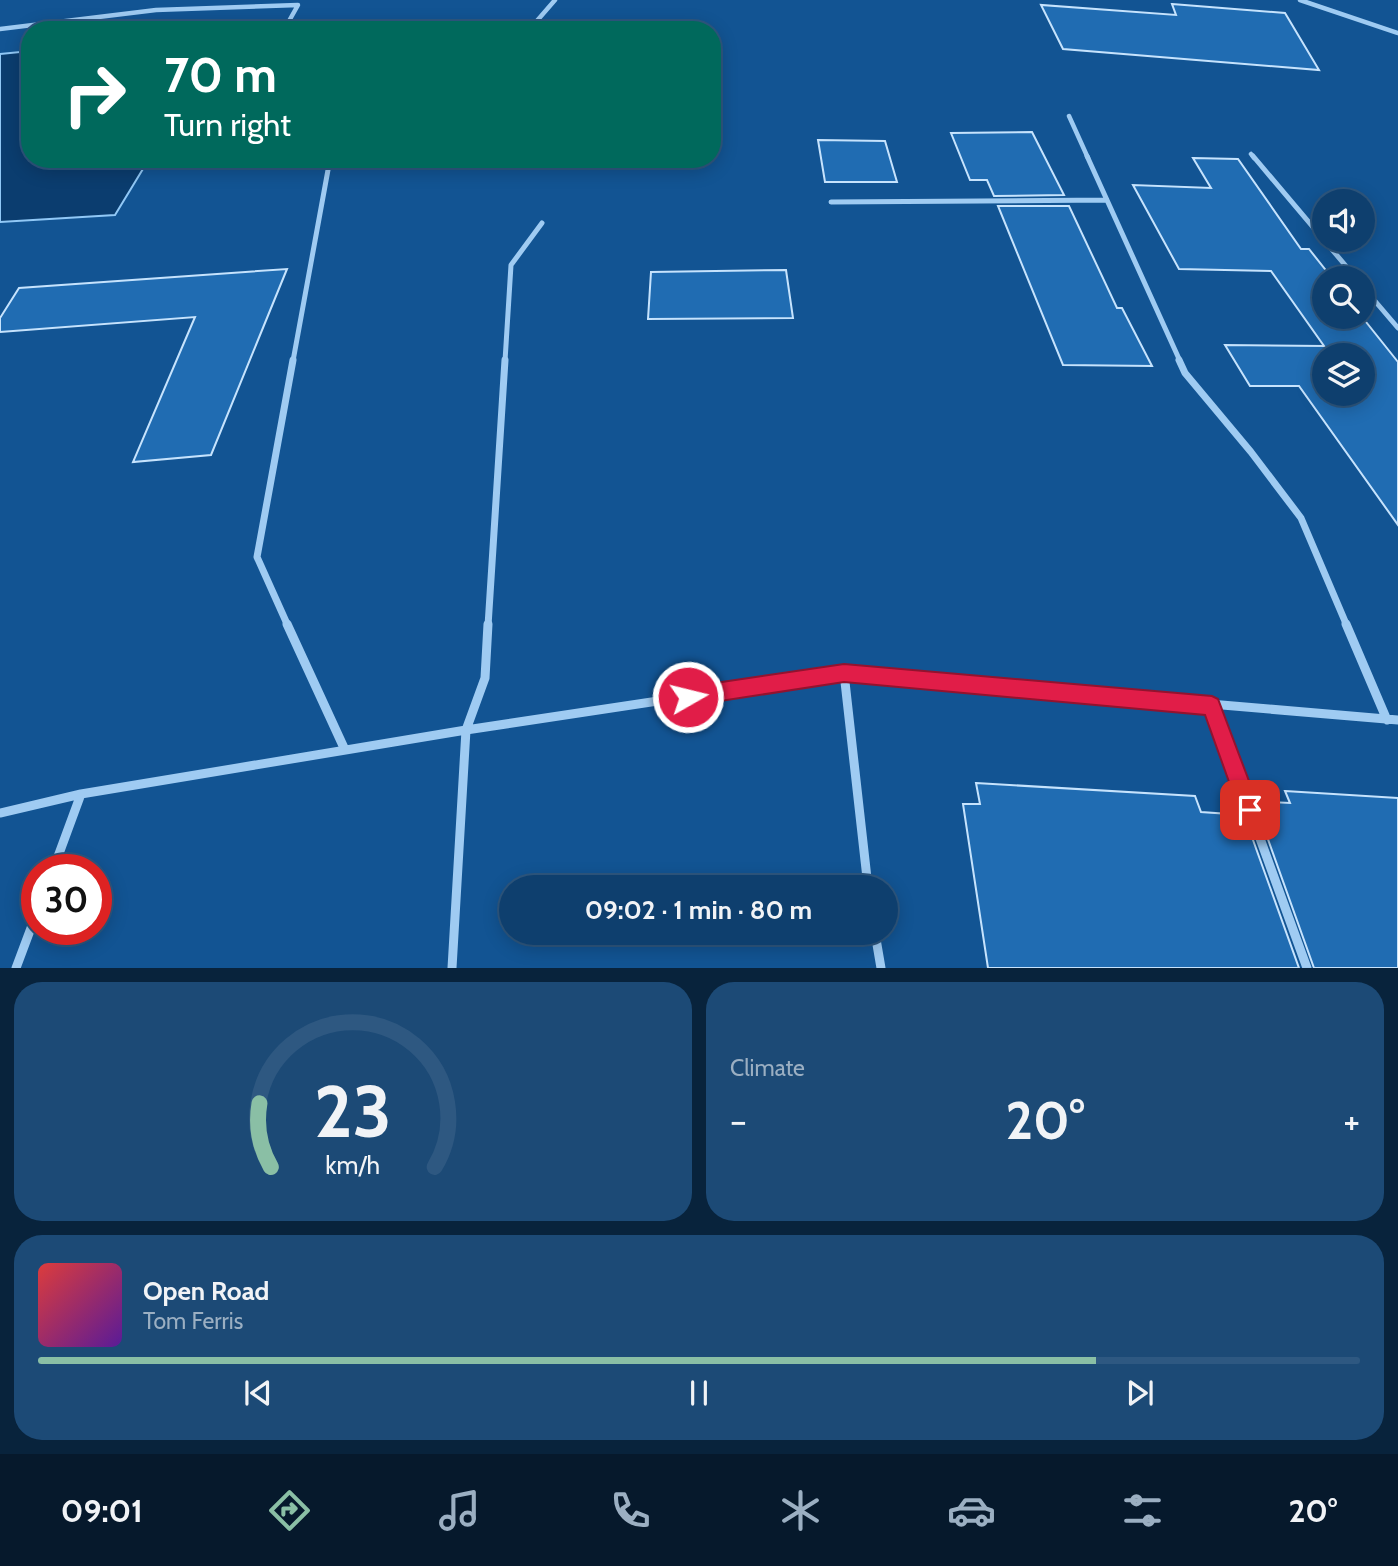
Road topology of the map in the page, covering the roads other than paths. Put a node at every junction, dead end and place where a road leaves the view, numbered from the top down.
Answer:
1 (555, 0) edge
2 (1300, 0) edge
3 (66, 21) edge
4 (289, 21) edge
5 (536, 21) edge
6 (21, 26) edge
7 (0, 29) edge
8 (1398, 33) edge
9 (1069, 116) dead end
10 (1251, 154) dead end
11 (328, 168) edge
12 (1107, 200) junction
13 (831, 202) dead end
14 (542, 223) dead end
15 (1346, 266) edge
16 (1375, 301) edge
17 (1398, 328) edge
18 (844, 673) junction
19 (1212, 706) junction
20 (1387, 720) junction
21 (1398, 720) edge
22 (466, 730) junction
23 (345, 751) junction
24 (81, 794) junction
25 (0, 813) edge
26 (58, 854) edge
27 (867, 875) edge
28 (25, 945) edge
29 (877, 945) edge
30 (16, 968) edge
31 (452, 968) edge
32 (881, 968) edge
33 (1307, 968) edge

1 - 5 street
2 - 8 street
3 - 4 street
6 - 7 street
9 - 12 street
10 - 15 street
11 - 23 street
12 - 13 street
12 - 20 street
14 - 22 street
16 - 17 street
18 - 19 street
18 - 22 street
18 - 27 street
19 - 20 street
19 - 33 street
20 - 21 street
22 - 23 street
22 - 31 street
23 - 24 street
24 - 25 street
24 - 26 street
28 - 30 street
29 - 32 street

